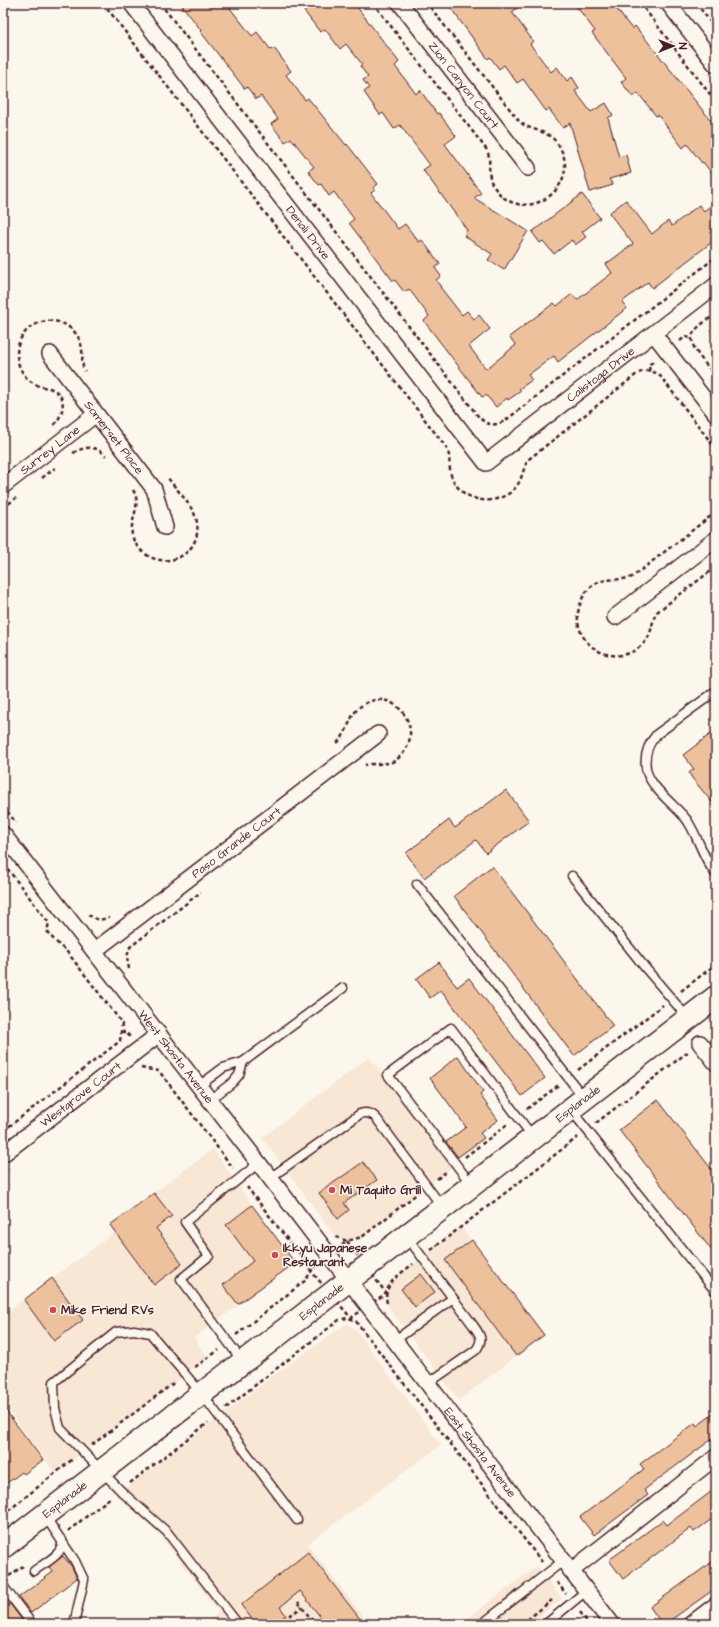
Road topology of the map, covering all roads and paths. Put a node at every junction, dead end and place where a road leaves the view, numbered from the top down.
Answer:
1 (103, 3) edge
2 (131, 3) edge
3 (160, 3) edge
4 (400, 3) edge
5 (640, 3) edge
6 (668, 3) edge
7 (696, 3) edge
8 (716, 29) edge
9 (716, 65) edge
10 (716, 102) edge
11 (528, 168) dead end
12 (716, 257) edge
13 (716, 285) edge
14 (716, 314) edge
15 (654, 334) junction
16 (50, 354) dead end
17 (87, 374) dead end
18 (716, 376) edge
19 (96, 414) junction
20 (716, 414) edge
21 (48, 429) dead end
22 (716, 449) edge
23 (73, 454) dead end
24 (110, 461) dead end
25 (486, 463) joint
26 (57, 466) dead end
27 (165, 474) dead end
28 (41, 479) dead end
29 (129, 485) dead end
30 (3, 486) edge
31 (18, 496) dead end
32 (3, 508) edge
33 (165, 527) dead end
34 (716, 539) edge
35 (615, 617) dead end
36 (716, 690) edge
37 (378, 734) dead end
38 (334, 746) dead end
39 (364, 766) dead end
40 (3, 806) edge
41 (17, 824) dead end
42 (3, 834) edge
43 (3, 863) edge
44 (716, 874) edge
45 (572, 876) dead end
46 (417, 884) dead end
47 (205, 888) dead end
48 (86, 914) dead end
49 (112, 917) dead end
50 (94, 951) junction
51 (716, 964) edge
52 (132, 973) dead end
53 (343, 988) dead end
54 (716, 997) edge
55 (671, 998) junction
56 (688, 1019) junction
57 (159, 1034) junction
58 (700, 1043) joint
59 (243, 1062) junction
60 (716, 1063) edge
61 (140, 1068) dead end
62 (568, 1078) junction
63 (199, 1086) junction
64 (210, 1100) junction
65 (577, 1104) junction
66 (518, 1116) junction
67 (587, 1130) junction
68 (3, 1131) edge
69 (534, 1138) junction
70 (3, 1154) edge
71 (259, 1163) junction
72 (456, 1164) junction
73 (15, 1165) dead end
74 (3, 1174) edge
75 (241, 1178) junction
76 (270, 1178) junction
77 (427, 1186) junction
78 (472, 1186) junction
79 (443, 1209) junction
80 (335, 1236) dead end
81 (407, 1236) junction
82 (422, 1257) junction
83 (348, 1281) junction
84 (716, 1292) edge
85 (453, 1298) junction
86 (388, 1306) dead end
87 (394, 1341) junction
88 (228, 1342) junction
89 (243, 1362) junction
90 (185, 1374) junction
91 (427, 1384) junction
92 (202, 1394) junction
93 (218, 1415) junction
94 (83, 1452) junction
95 (716, 1457) edge
96 (102, 1471) junction
97 (120, 1490) junction
98 (3, 1514) edge
99 (45, 1515) junction
100 (297, 1520) dead end
101 (61, 1539) junction
102 (3, 1547) edge
103 (23, 1566) dead end
104 (567, 1566) junction
105 (34, 1571) dead end
106 (550, 1572) junction
107 (7, 1578) dead end
108 (3, 1586) edge
109 (586, 1591) junction
110 (552, 1600) dead end
111 (298, 1602) dead end
112 (572, 1602) junction
113 (716, 1605) edge
114 (302, 1607) junction
115 (32, 1624) edge
116 (74, 1624) edge
117 (238, 1624) edge
118 (278, 1624) edge
119 (315, 1624) edge
120 (482, 1624) edge
121 (522, 1624) edge
122 (546, 1624) edge
123 (589, 1624) edge
124 (612, 1624) edge
125 (691, 1624) edge

1 - 22 path
2 - 25 street, Denali Drive
3 - 12 path
4 - 11 street, Zion Canyon Court
5 - 10 path
6 - 9 street
7 - 8 path
13 - 15 street, Calistoga Drive
14 - 18 path
15 - 20 street
15 - 25 street, Calistoga Drive
16 - 19 street, Somerset Place
17 - 21 path
19 - 30 street, Surrey Lane
19 - 33 street, Somerset Place
23 - 24 path
26 - 28 path
27 - 29 path
31 - 32 path
34 - 35 street
36 - 44 lane
37 - 50 street, Paso Grande Court
38 - 39 path
40 - 41 path
42 - 50 street, West Shasta Avenue
43 - 68 path
45 - 55 lane
46 - 62 lane
47 - 52 path
48 - 49 path
50 - 57 street, West Shasta Avenue
51 - 55 path
53 - 59 lane
54 - 56 main road, Esplanade
55 - 56 lane
55 - 62 path
56 - 65 main road, Esplanade
57 - 63 street, West Shasta Avenue
57 - 70 street, Westgrove Court
58 - 60 street
58 - 67 path
59 - 63 lane
59 - 64 lane
61 - 75 path
62 - 65 lane
62 - 66 path
63 - 64 street, West Shasta Avenue
64 - 71 street, West Shasta Avenue
65 - 67 lane
65 - 69 main road, Esplanade
66 - 69 lane
66 - 72 path
66 - 72 lane
67 - 82 path
67 - 84 lane
69 - 78 main road, Esplanade
71 - 75 lane
71 - 76 street, West Shasta Avenue
72 - 77 path
72 - 78 lane
73 - 74 path
75 - 88 lane
75 - 88 path
76 - 77 lane
76 - 83 street, West Shasta Avenue
77 - 79 lane
77 - 80 path
78 - 79 main road, Esplanade
79 - 81 main road, Esplanade
81 - 82 lane
81 - 83 main road, Esplanade
82 - 85 lane
82 - 86 path
83 - 87 street, East Shasta Avenue
83 - 89 main road, Esplanade
85 - 87 lane
85 - 91 lane
87 - 91 street, East Shasta Avenue
88 - 89 lane
88 - 90 path
89 - 92 main road, Esplanade
90 - 92 lane
90 - 94 path
90 - 94 lane
91 - 104 street, East Shasta Avenue
92 - 93 lane
92 - 96 main road, Esplanade
93 - 97 path
93 - 100 lane
93 - 106 path
94 - 96 lane
94 - 98 path
95 - 104 street
96 - 97 lane
96 - 99 main road, Esplanade
97 - 101 path
97 - 117 lane
99 - 101 lane
99 - 102 main road, Esplanade
101 - 105 lane
101 - 116 lane
103 - 107 path
104 - 106 lane
104 - 109 street, East Shasta Avenue
106 - 112 path
106 - 120 lane
108 - 115 lane
109 - 112 lane
109 - 124 street, East Shasta Avenue
110 - 121 path
111 - 114 path
112 - 122 lane
112 - 123 path
113 - 125 street
114 - 118 path
114 - 119 path

